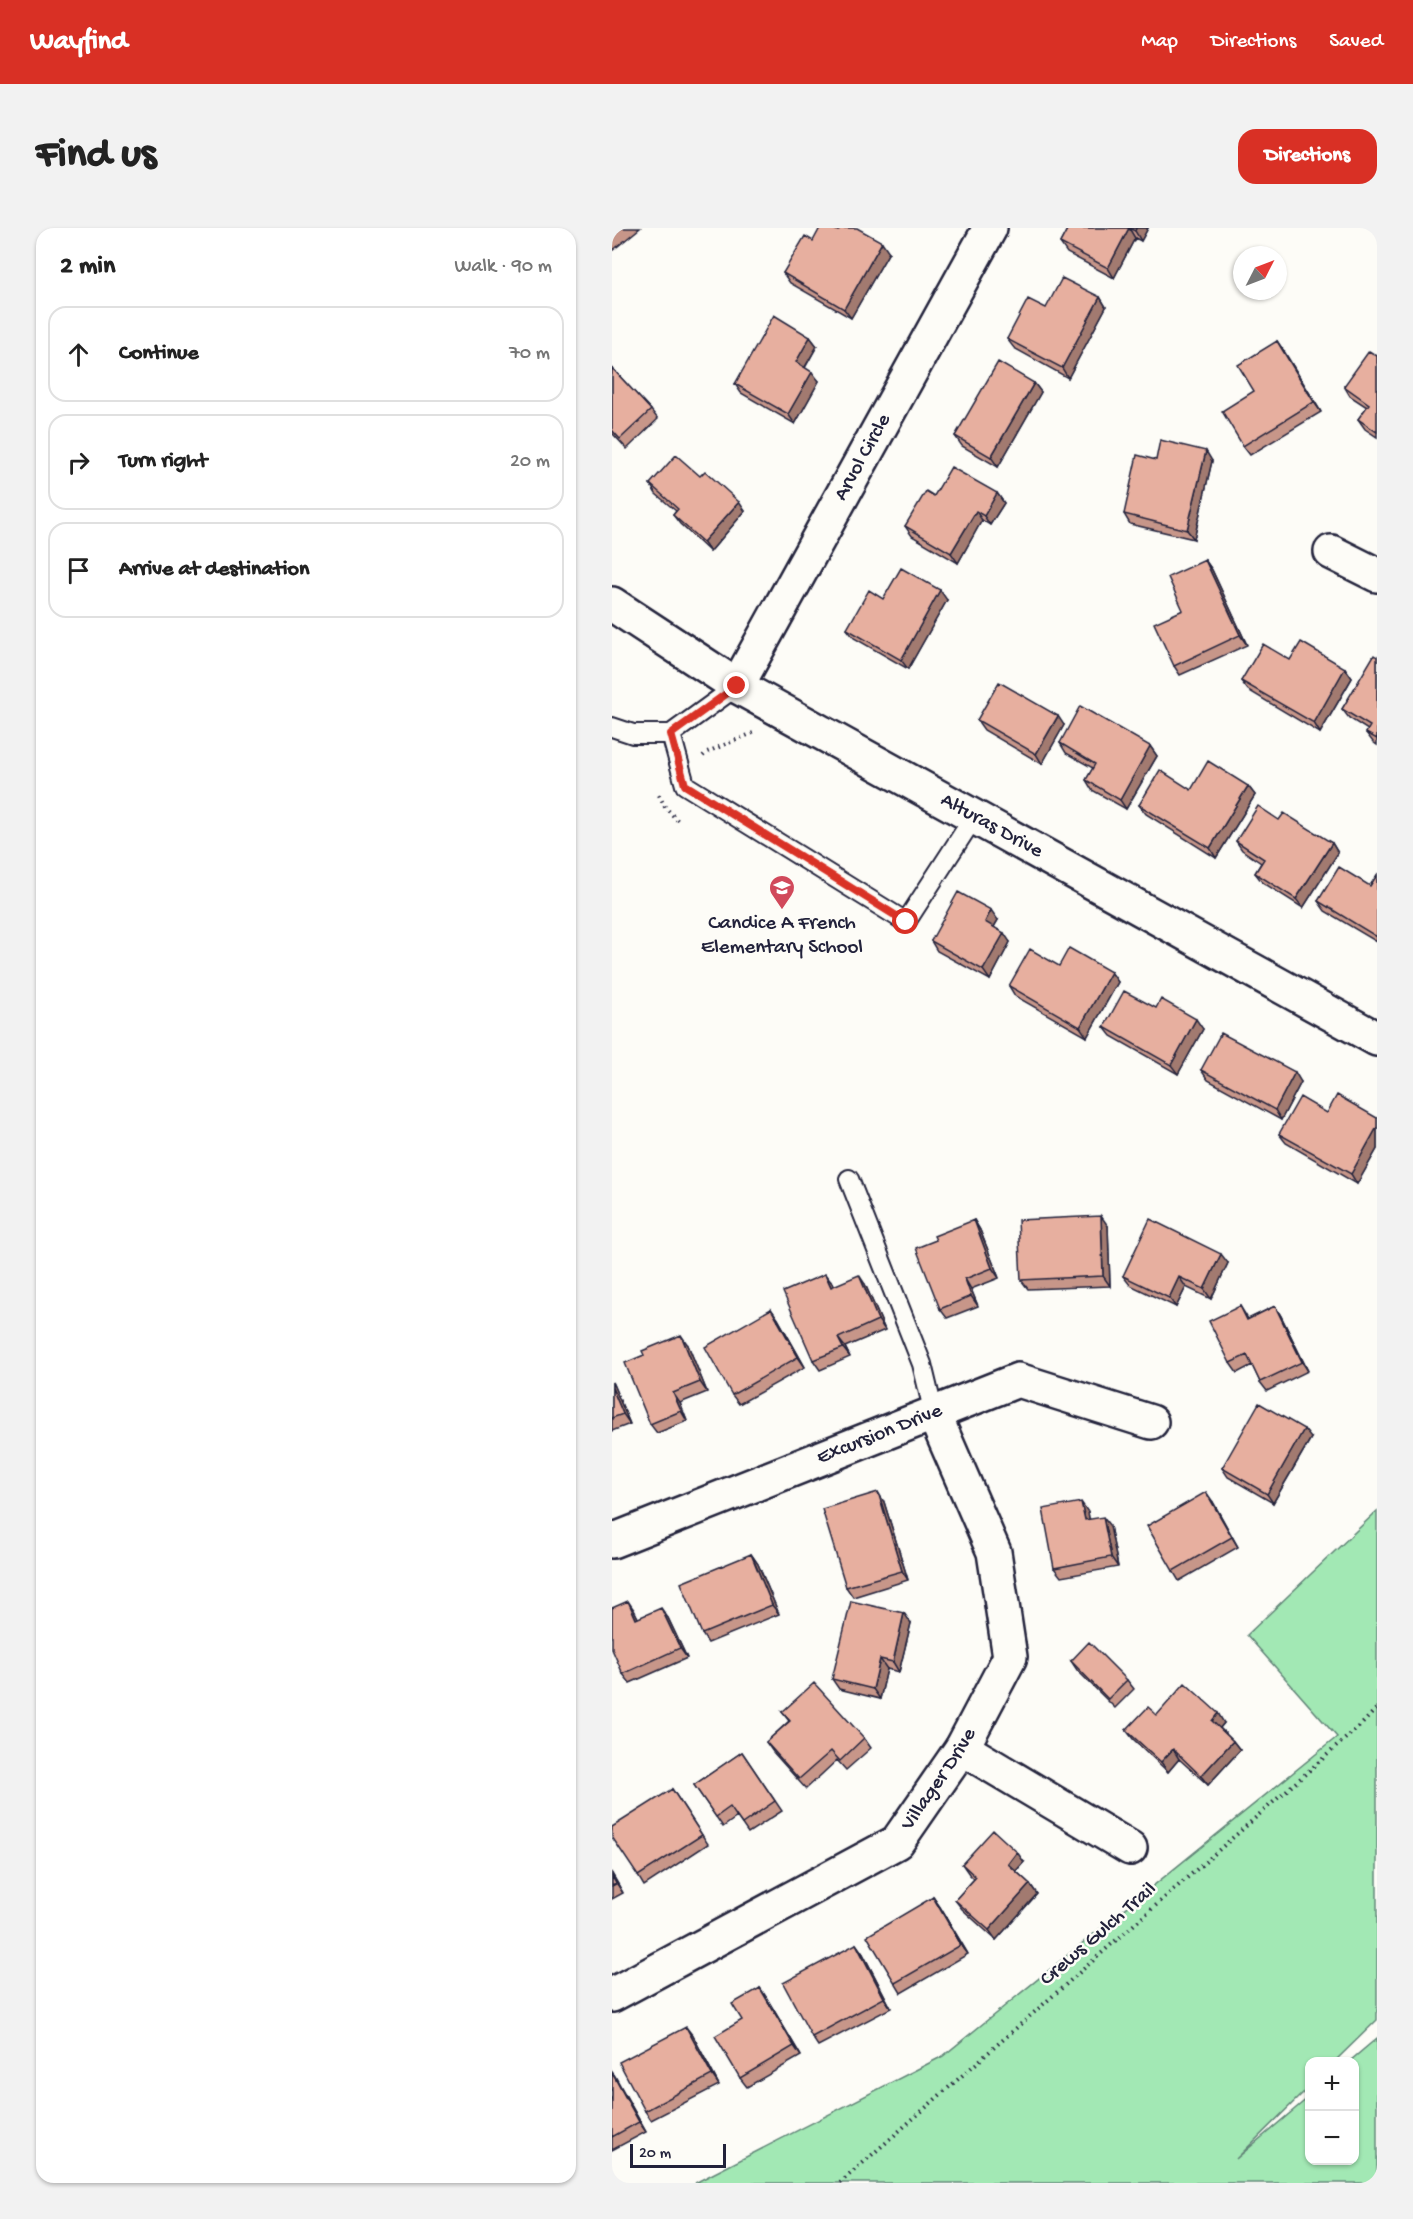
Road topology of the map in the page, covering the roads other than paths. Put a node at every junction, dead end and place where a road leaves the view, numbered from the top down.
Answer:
1 (990, 228) edge
2 (1331, 552) dead end
3 (1377, 576) edge
4 (612, 603) edge
5 (737, 686) junction
6 (612, 728) edge
7 (671, 734) junction
8 (974, 817) junction
9 (1377, 1039) edge
10 (849, 1179) dead end
11 (934, 1414) junction
12 (1151, 1422) dead end
13 (612, 1541) edge
14 (962, 1748) junction
15 (1130, 1848) dead end
16 (612, 1995) edge

1 - 5 street, Arvol Circle
2 - 3 street
4 - 5 street, Alturas Drive
5 - 7 lane
5 - 8 street, Alturas Drive
6 - 7 lane
7 - 8 lane
8 - 9 street, Alturas Drive
10 - 11 lane
11 - 12 street, Excursion Drive
11 - 13 street, Excursion Drive
11 - 14 street, Villager Drive
14 - 15 street
14 - 16 street, Villager Drive

